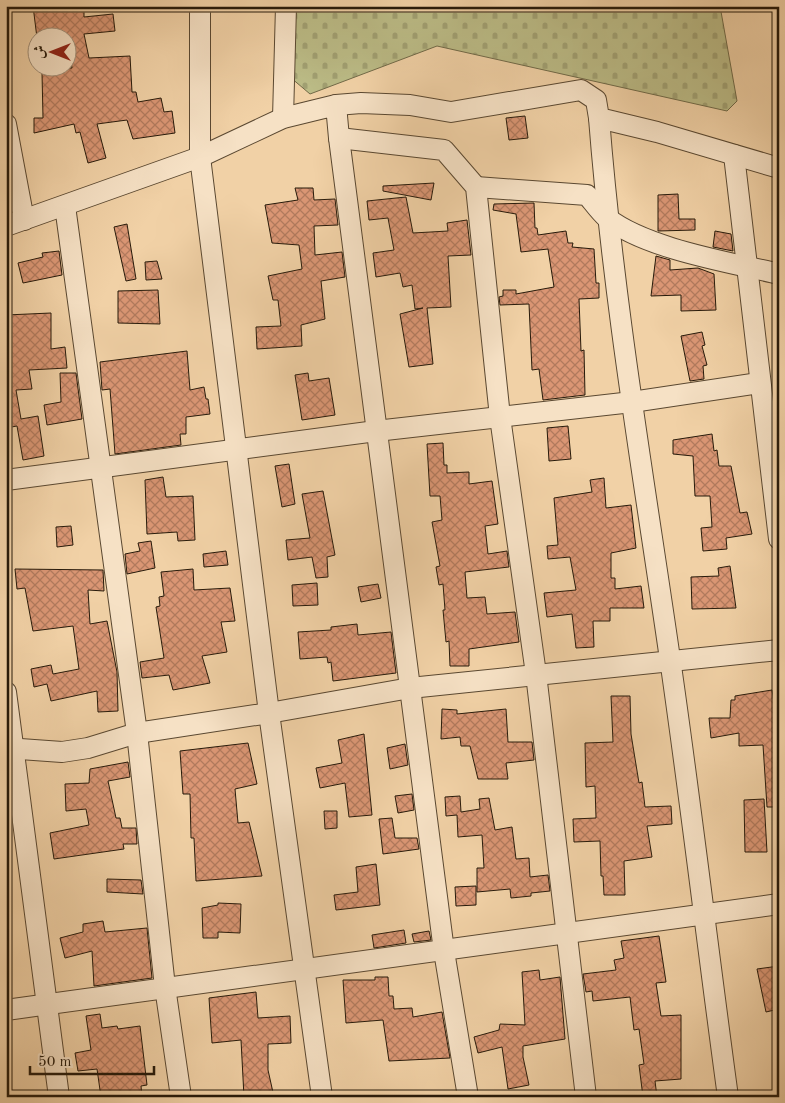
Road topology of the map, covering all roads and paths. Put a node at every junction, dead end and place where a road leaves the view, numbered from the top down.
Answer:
1 (200, 6) edge
2 (286, 6) edge
3 (336, 105) junction
4 (283, 118) junction
5 (599, 118) junction
6 (6, 124) edge
7 (338, 138) junction
8 (734, 155) junction
9 (200, 157) junction
10 (779, 168) edge
11 (476, 187) junction
12 (65, 206) junction
13 (607, 218) junction
14 (15, 223) edge
15 (746, 266) junction
16 (779, 274) edge
17 (759, 383) junction
18 (632, 402) junction
19 (500, 417) junction
20 (376, 432) junction
21 (236, 451) junction
22 (100, 467) junction
23 (6, 480) edge
24 (779, 539) edge
25 (779, 650) edge
26 (671, 662) junction
27 (536, 674) junction
28 (410, 688) junction
29 (6, 692) edge
30 (269, 714) junction
31 (137, 733) junction
32 (10, 748) edge
33 (779, 904) edge
34 (703, 914) junction
35 (566, 933) junction
36 (444, 951) junction
37 (304, 969) junction
38 (165, 987) junction
39 (46, 1004) junction
40 (6, 1010) edge
41 (59, 1097) edge
42 (181, 1097) edge
43 (322, 1097) edge
44 (468, 1097) edge
45 (586, 1097) edge
46 (728, 1097) edge

1 - 9 street
2 - 4 street
3 - 4 street
3 - 5 street
3 - 7 street
4 - 9 street
5 - 8 street
5 - 13 street
6 - 14 street
7 - 11 street
7 - 20 street
8 - 10 street
8 - 15 street
9 - 12 street
9 - 21 street
11 - 13 street
11 - 19 street
12 - 14 street
12 - 22 street
13 - 15 street
13 - 18 street
15 - 16 street
15 - 17 street
17 - 18 street
17 - 24 street
18 - 19 street
18 - 26 street
19 - 20 street
19 - 27 street
20 - 21 street
20 - 28 street
21 - 22 street
21 - 30 street
22 - 23 street
22 - 31 street
25 - 26 street
26 - 27 street
26 - 34 street
27 - 28 street
27 - 35 street
28 - 30 street
28 - 36 street
29 - 32 street
30 - 31 street
30 - 37 street
31 - 32 street
31 - 38 street
32 - 39 street
33 - 34 street
34 - 35 street
34 - 46 street
35 - 36 street
35 - 45 street
36 - 37 street
36 - 44 street
37 - 38 street
37 - 43 street
38 - 39 street
38 - 42 street
39 - 40 street
39 - 41 street

